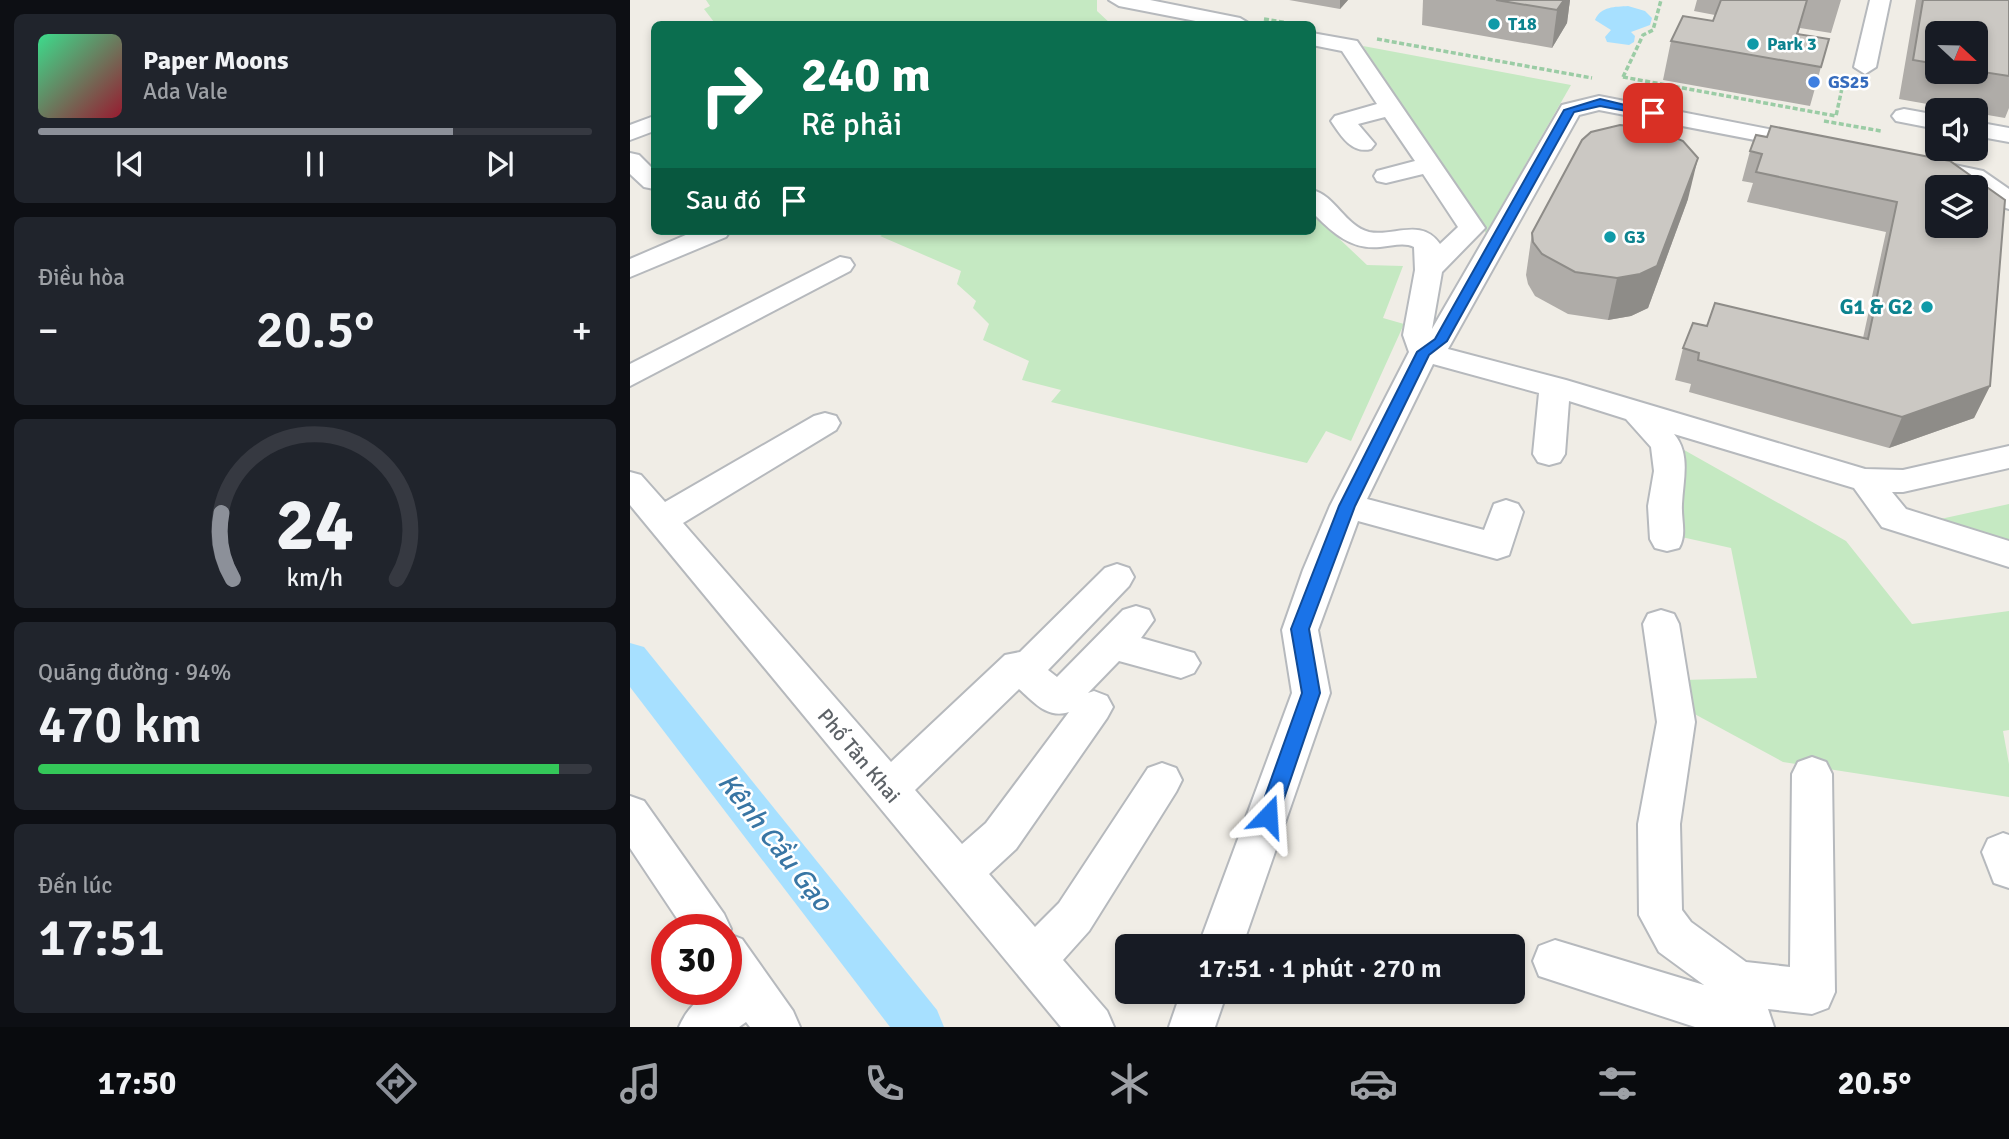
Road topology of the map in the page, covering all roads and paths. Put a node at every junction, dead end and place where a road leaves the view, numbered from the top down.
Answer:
1 (1119, 0) edge
2 (1661, 0) edge
3 (1880, 0) edge
4 (1225, 21) edge
5 (1366, 37) dead end
6 (1320, 45) edge
7 (1856, 68) joint
8 (1623, 77) junction
9 (1593, 78) dead end
10 (1377, 87) junction
11 (1728, 96) junction
12 (1727, 103) junction
13 (1339, 107) dead end
14 (1390, 108) junction
15 (1836, 116) junction
16 (1834, 122) junction
17 (1925, 123) edge
18 (1895, 124) joint
19 (1988, 131) edge
20 (2009, 135) edge
21 (1363, 144) dead end
22 (1840, 150) edge
23 (630, 160) edge
24 (1907, 163) edge
25 (1429, 165) junction
26 (1386, 176) dead end
27 (651, 180) edge
28 (1316, 201) edge
29 (2009, 201) edge
30 (709, 235) edge
31 (840, 265) dead end
32 (630, 269) edge
33 (1429, 270) junction
34 (1424, 352) junction
35 (630, 376) edge
36 (1555, 387) junction
37 (1636, 411) junction
38 (825, 424) dead end
39 (1549, 454) dead end
40 (2009, 457) edge
41 (1864, 480) junction
42 (630, 483) edge
43 (1347, 506) junction
44 (1506, 512) dead end
45 (661, 520) junction
46 (1667, 539) dead end
47 (2009, 554) edge
48 (1117, 577) dead end
49 (1661, 624) dead end
50 (1181, 663) dead end
51 (1024, 671) junction
52 (1094, 707) dead end
53 (1812, 774) dead end
54 (1162, 780) dead end
55 (888, 790) junction
56 (630, 814) edge
57 (960, 873) junction
58 (699, 914) edge
59 (1225, 934) edge
60 (1033, 961) junction
61 (1555, 961) dead end
62 (742, 977) edge
63 (751, 990) junction
64 (1200, 1004) edge
65 (1747, 1011) edge
66 (702, 1027) edge
67 (777, 1027) edge
68 (1091, 1027) edge
69 (1192, 1027) edge

1 - 4 street
2 - 8 path
3 - 7 street
5 - 9 path
6 - 10 street
7 - 15 path
8 - 11 path
8 - 12 path
10 - 13 street
10 - 14 street
11 - 12 path
11 - 15 path
12 - 16 path
14 - 21 street
14 - 25 street
15 - 16 path
16 - 18 path
17 - 18 street
19 - 20 street
22 - 34 street
23 - 27 street
24 - 29 street
25 - 26 street
25 - 33 street
28 - 33 street
30 - 32 street
31 - 35 street
33 - 34 street
34 - 36 street
34 - 43 street
36 - 37 street
36 - 39 street
37 - 41 street
37 - 46 street
38 - 45 street
40 - 41 street
41 - 47 street
42 - 45 street, Phố Tân Khai
43 - 44 street
43 - 59 street
45 - 55 street, Phố Tân Khai
48 - 51 street
49 - 65 street
50 - 51 street
51 - 55 street
52 - 57 street
53 - 65 street
54 - 60 street
55 - 57 street, Phố Tân Khai
56 - 58 street
57 - 60 street, Phố Tân Khai
60 - 68 street, Phố Tân Khai
61 - 65 street
62 - 63 street
63 - 66 street
63 - 67 street
64 - 69 street

